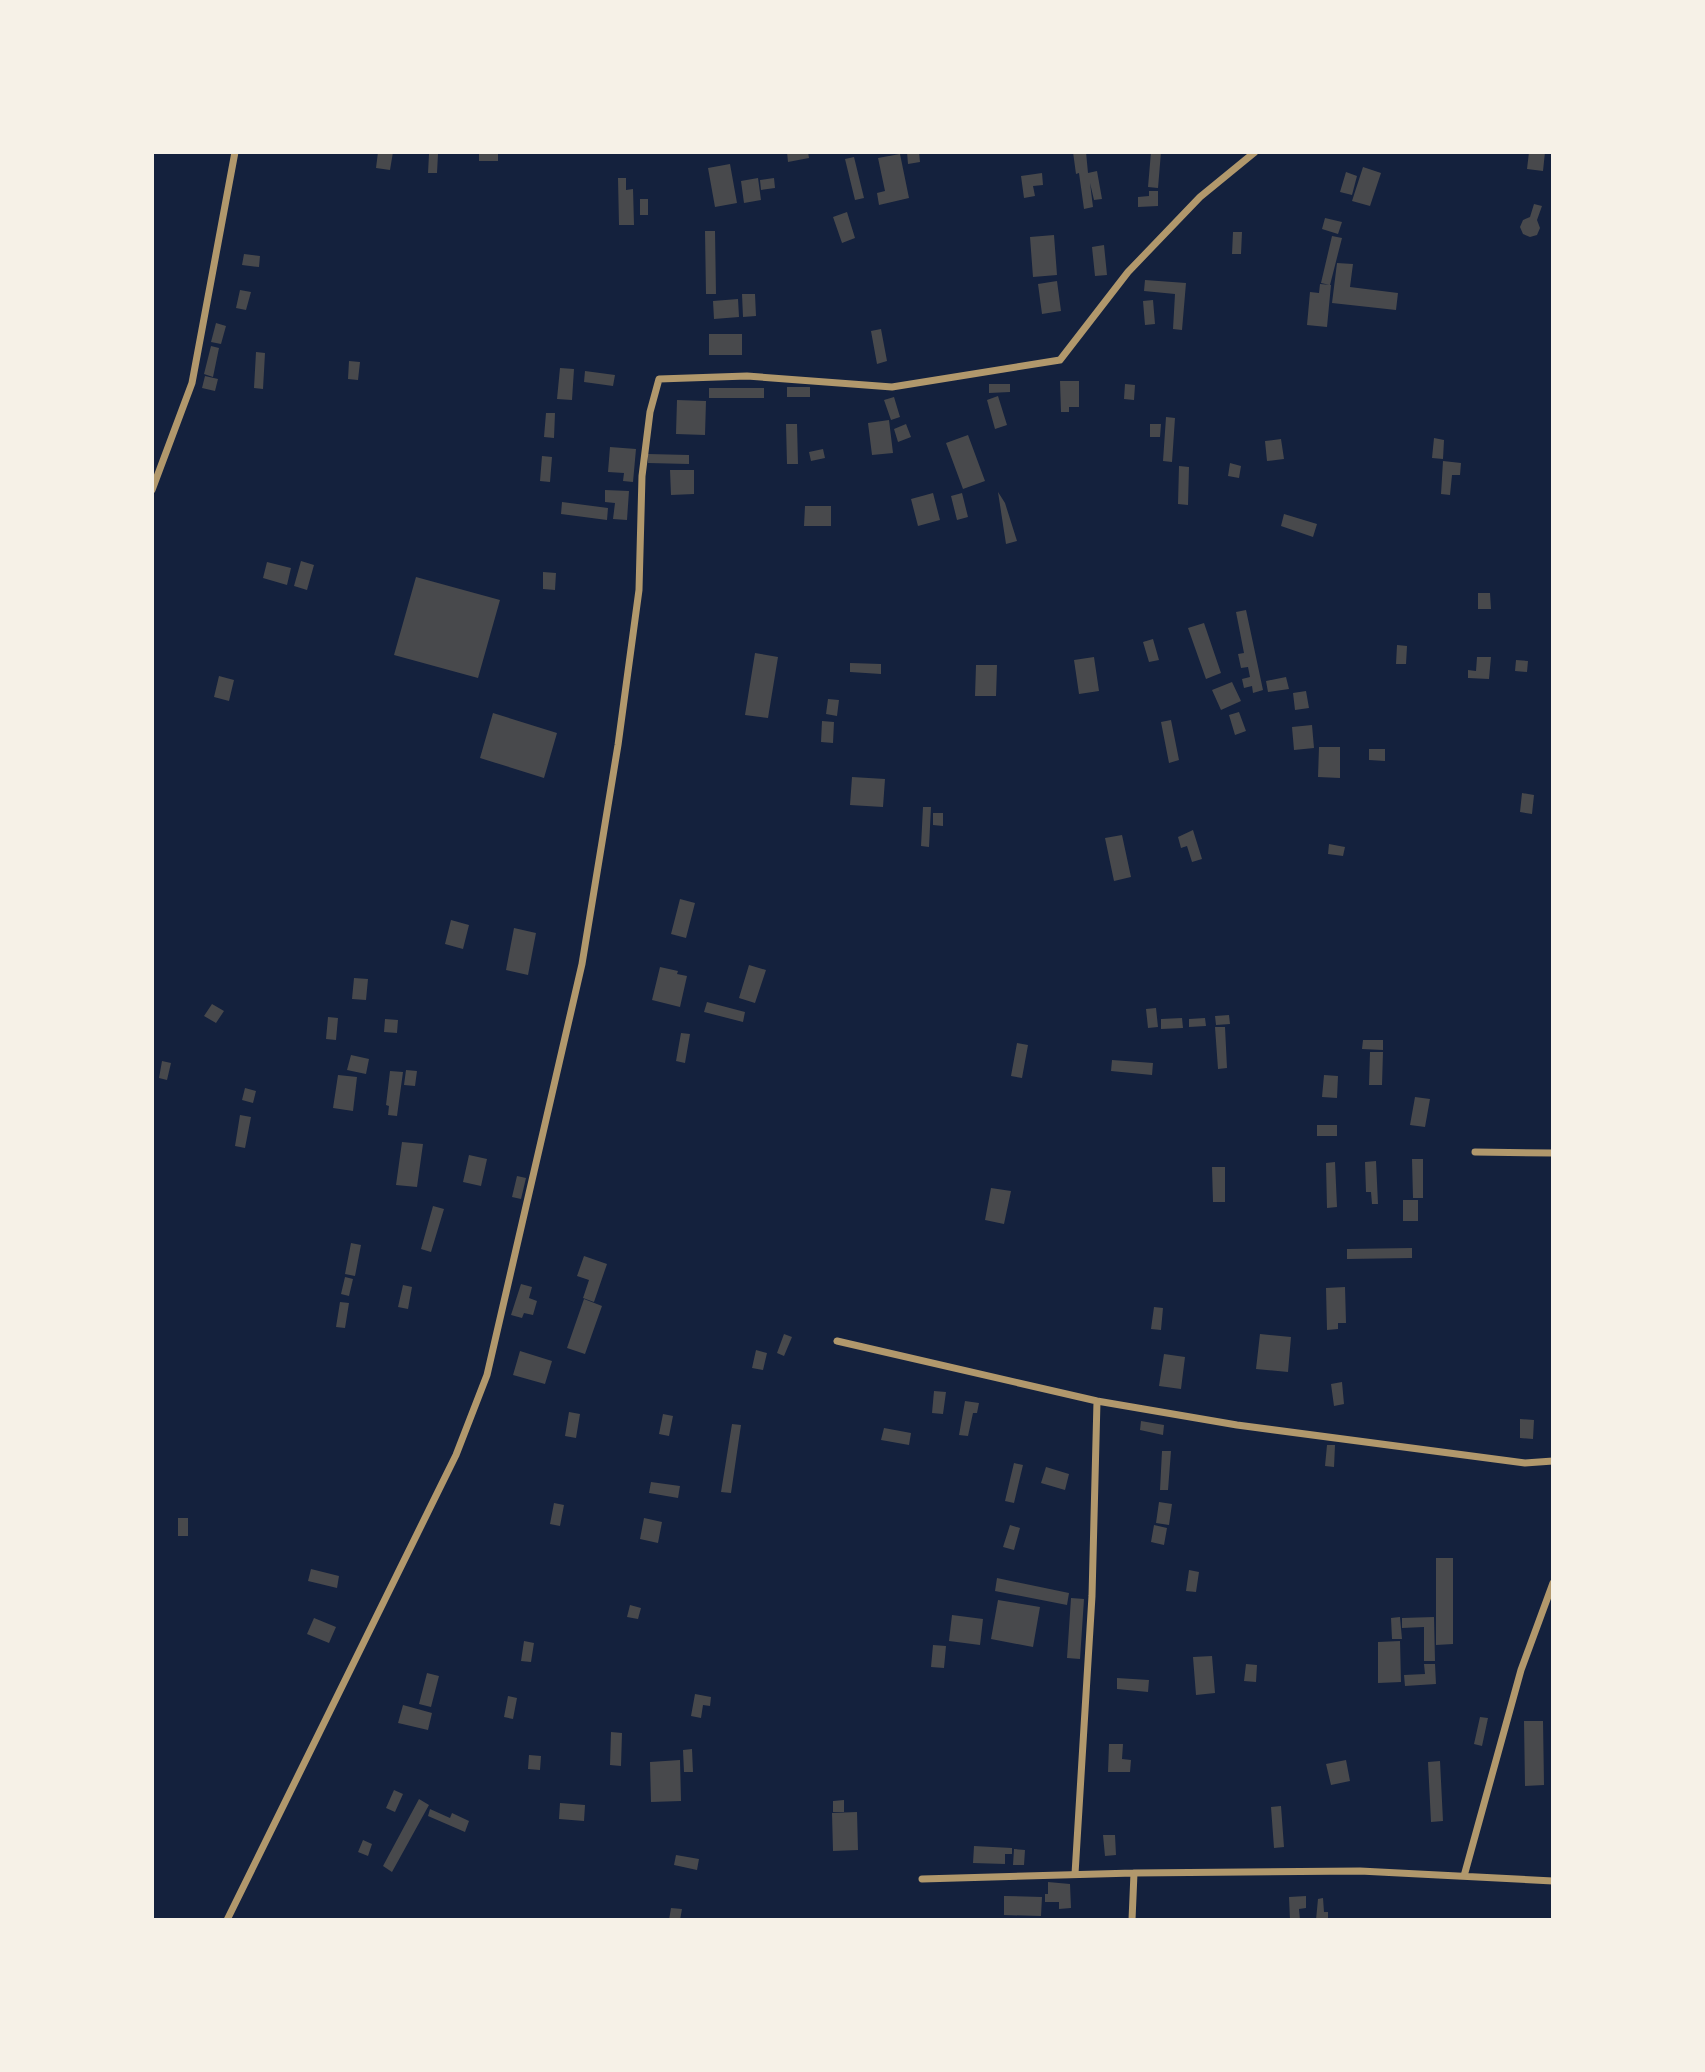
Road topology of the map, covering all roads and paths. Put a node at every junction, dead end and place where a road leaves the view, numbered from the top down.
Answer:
1 (235, 152) edge
2 (1255, 152) edge
3 (152, 490) edge
4 (1475, 1152) dead end
5 (1553, 1153) edge
6 (837, 1341) dead end
7 (1097, 1401) junction
8 (1553, 1461) edge
9 (1553, 1583) edge
10 (1134, 1872) junction
11 (1075, 1874) junction
12 (1464, 1876) junction
13 (922, 1879) dead end
14 (1553, 1881) edge
15 (227, 1920) edge
16 (1132, 1920) edge

1 - 3 street
2 - 15 street
4 - 5 street
6 - 7 street
7 - 8 street
7 - 11 street
9 - 12 street
10 - 11 street
10 - 12 street
10 - 16 street
11 - 13 street
12 - 14 street

